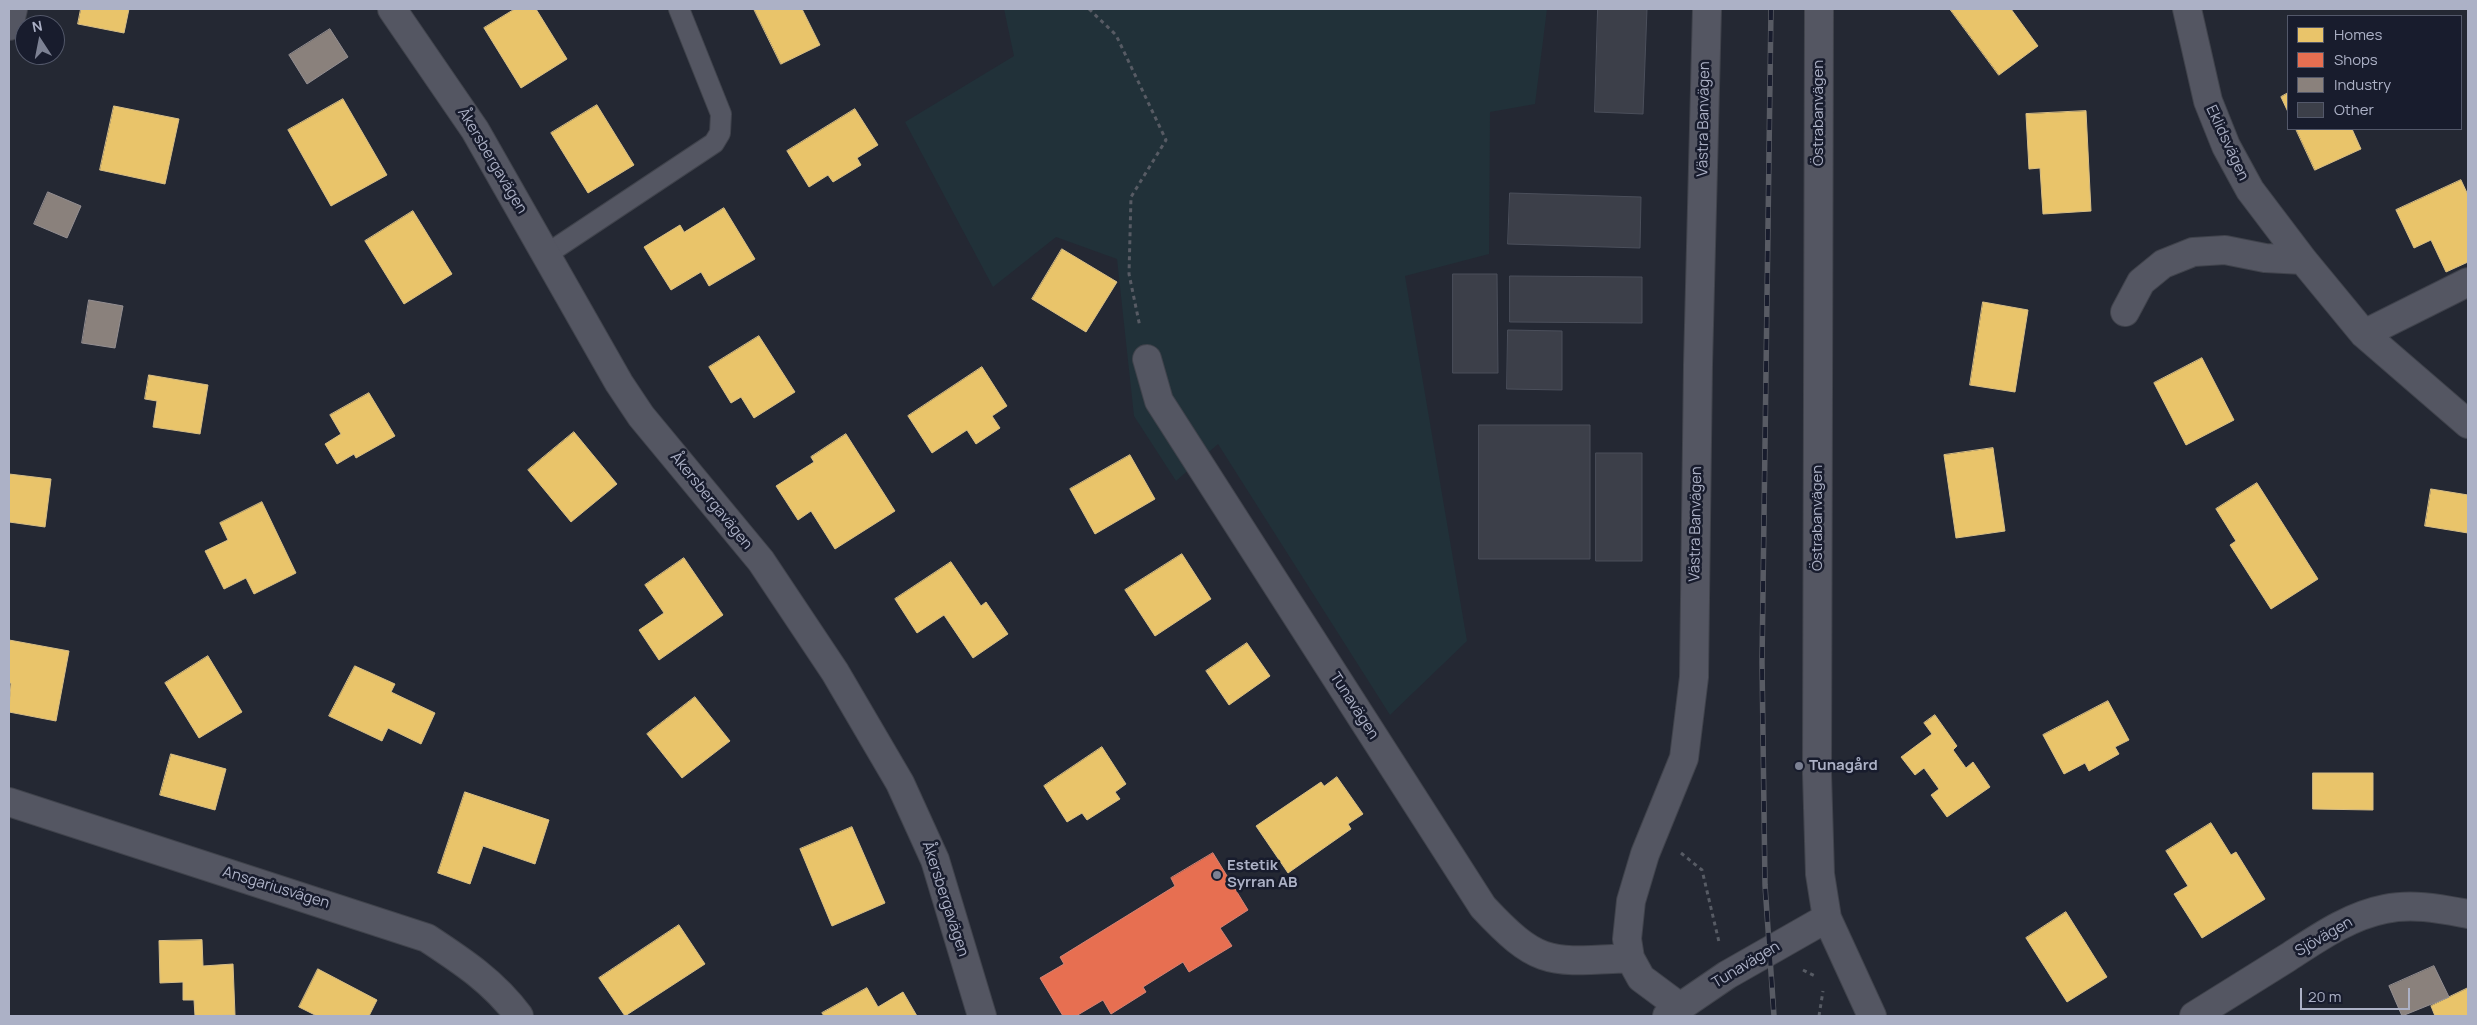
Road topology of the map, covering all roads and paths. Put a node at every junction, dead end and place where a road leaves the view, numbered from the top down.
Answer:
1 (13, 9) edge
2 (392, 9) edge
3 (679, 9) edge
4 (1089, 9) edge
5 (1707, 9) edge
6 (1819, 9) edge
7 (2187, 9) edge
8 (9, 26) edge
9 (547, 254) junction
10 (2303, 260) junction
11 (2468, 282) edge
12 (2125, 312) dead end
13 (2364, 334) junction
14 (1147, 359) joint
15 (2468, 424) edge
16 (9, 802) edge
17 (1656, 832) junction
18 (2468, 914) edge
19 (1827, 918) junction
20 (1630, 958) junction
21 (1798, 968) dead end
22 (1727, 975) junction
23 (1819, 979) dead end
24 (1828, 990) dead end
25 (1679, 1013) edge
26 (519, 1016) edge
27 (982, 1016) edge
28 (1819, 1016) edge
29 (1872, 1016) edge
30 (2194, 1016) edge

1 - 8 street
2 - 9 street, Åkersbergavägen
3 - 9 lane
4 - 14 path
5 - 17 street, Västra Banvägen
6 - 19 street, Östrabanvägen
7 - 10 street, Eklidsvägen
9 - 27 street, Åkersbergavägen
10 - 12 street
10 - 13 street, Eklidsvägen
11 - 13 street
13 - 15 street, Eklidsvägen
14 - 20 street, Tunavägen
16 - 26 street, Ansgariusvägen
17 - 20 street, Västra Banvägen
17 - 22 path
18 - 30 street, Sjövägen
19 - 22 street, Tunavägen
19 - 29 street, Östrabanvägen
20 - 25 street, Västra Banvägen
21 - 23 path
22 - 25 street, Tunavägen
24 - 28 path

